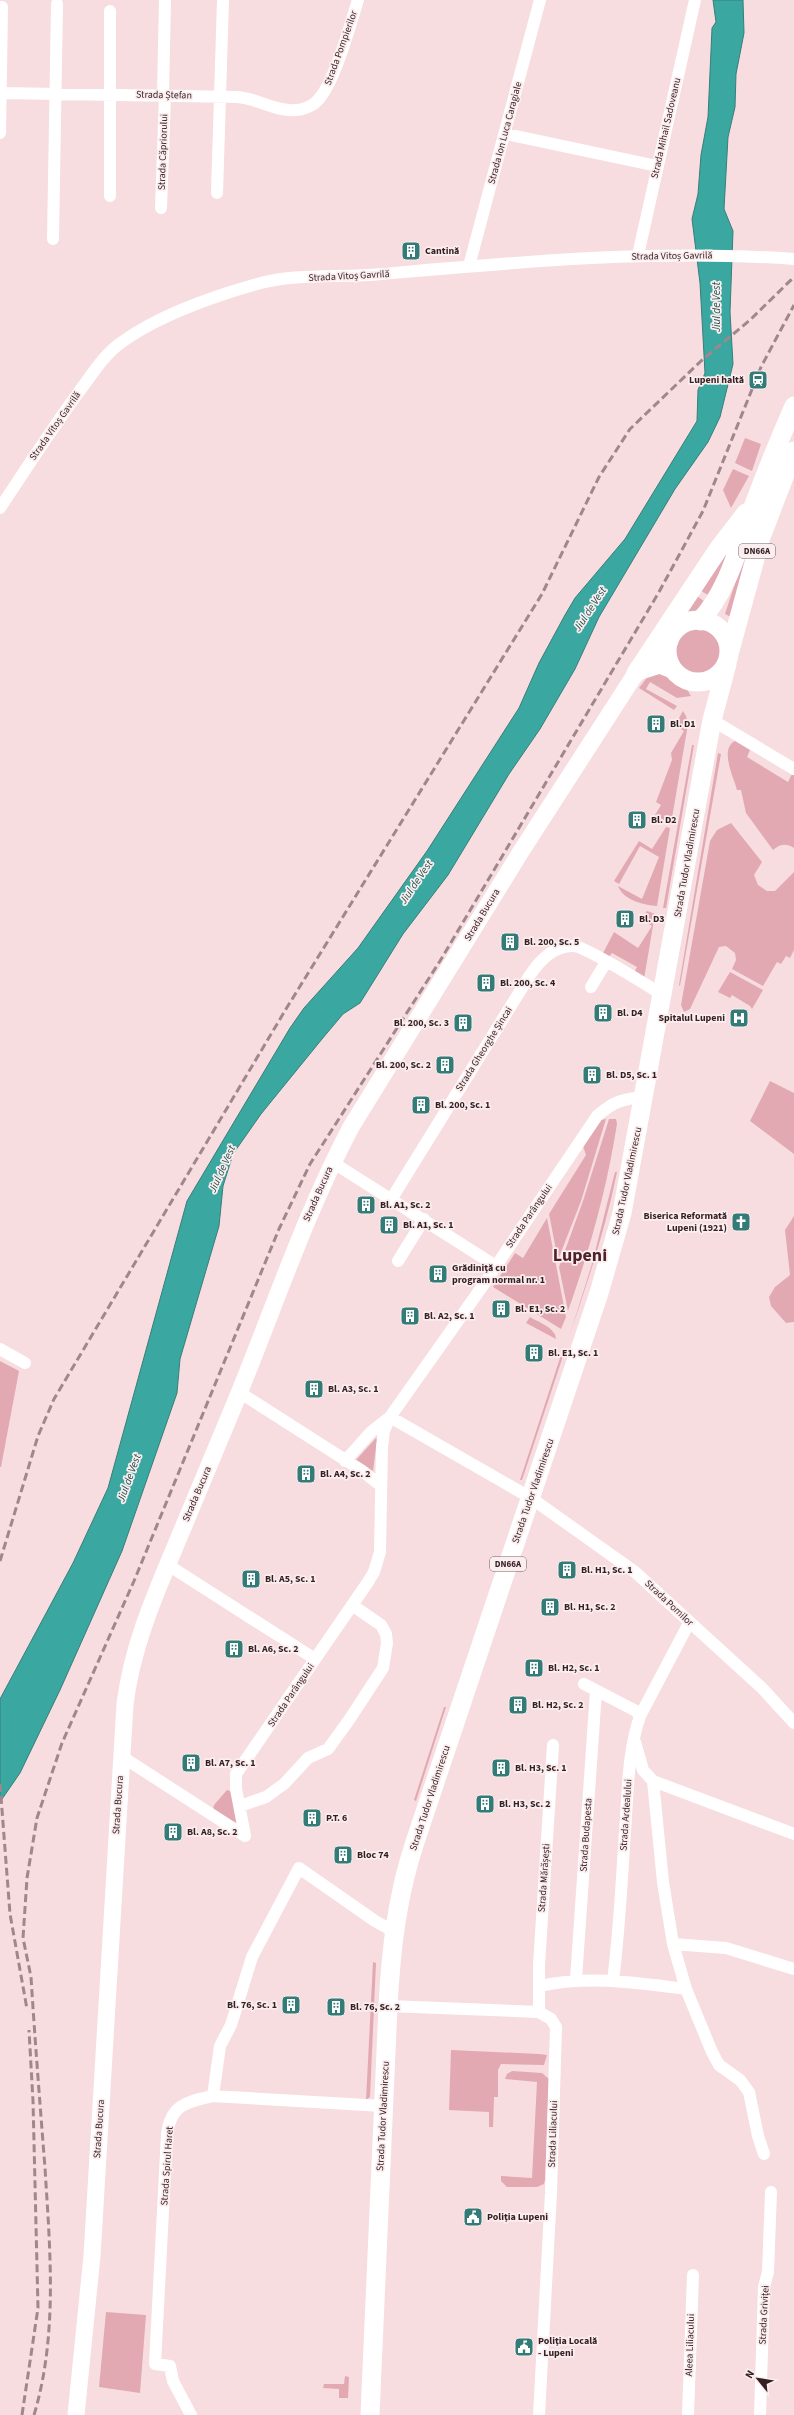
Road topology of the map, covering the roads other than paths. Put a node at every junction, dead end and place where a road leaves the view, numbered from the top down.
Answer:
1 (165, 0) edge
2 (223, 0) edge
3 (358, 0) edge
4 (540, 0) edge
5 (695, 0) edge
6 (57, 4) dead end
7 (2, 7) dead end
8 (110, 12) dead end
9 (0, 93) edge
10 (55, 94) junction
11 (109, 94) junction
12 (164, 95) junction
13 (220, 96) junction
14 (322, 96) joint
15 (0, 132) edge
16 (506, 134) junction
17 (657, 166) junction
18 (217, 192) dead end
19 (110, 196) dead end
20 (161, 208) dead end
21 (53, 239) dead end
22 (638, 255) junction
23 (794, 259) edge
24 (469, 266) junction
25 (794, 406) edge
26 (794, 451) edge
27 (754, 503) junction
28 (0, 508) edge
29 (700, 621) junction
30 (670, 641) junction
31 (728, 659) junction
32 (675, 671) junction
33 (636, 673) junction
34 (692, 682) junction
35 (712, 720) junction
36 (794, 769) edge
37 (606, 962) junction
38 (591, 987) dead end
39 (663, 995) junction
40 (644, 1098) junction
41 (332, 1162) junction
42 (392, 1198) junction
43 (424, 1219) junction
44 (398, 1261) dead end
45 (496, 1266) junction
46 (0, 1350) edge
47 (25, 1363) dead end
48 (240, 1392) junction
49 (390, 1417) junction
50 (345, 1461) junction
51 (380, 1485) junction
52 (531, 1498) junction
53 (168, 1565) junction
54 (352, 1605) junction
55 (689, 1623) junction
56 (315, 1660) junction
57 (584, 1684) dead end
58 (596, 1691) junction
59 (640, 1716) junction
60 (794, 1722) edge
61 (633, 1735) junction
62 (553, 1745) dead end
63 (121, 1756) junction
64 (653, 1780) junction
65 (240, 1806) junction
66 (794, 1834) edge
67 (394, 1931) junction
68 (672, 1944) junction
69 (794, 1969) edge
70 (576, 1979) junction
71 (613, 1981) junction
72 (540, 1986) junction
73 (686, 1989) junction
74 (388, 2006) junction
75 (542, 2013) junction
76 (213, 2096) junction
77 (383, 2106) junction
78 (764, 2154) dead end
79 (771, 2192) dead end
80 (693, 2275) dead end
81 (76, 2415) edge
82 (191, 2415) edge
83 (370, 2415) edge
84 (539, 2415) edge
85 (688, 2415) edge
86 (760, 2415) edge

1 - 12 street, Strada Căpriorului
2 - 13 street
3 - 14 street, Strada Pompierilor
4 - 16 street, Strada Ion Luca Caragiale
5 - 17 street, Strada Mihail Sadoveanu
6 - 10 street
7 - 9 street
8 - 11 street
9 - 10 street, Strada Ștefan
9 - 15 street
10 - 11 street, Strada Ștefan
10 - 21 street
11 - 12 street, Strada Ștefan
11 - 19 street
12 - 13 street, Strada Ștefan
12 - 20 street, Strada Căpriorului
13 - 14 street, Strada Ștefan
13 - 18 street
16 - 17 street
16 - 24 street, Strada Ion Luca Caragiale
17 - 22 street, Strada Mihail Sadoveanu
22 - 23 street, Strada Vitoș Gavrilă
22 - 24 street, Strada Vitoș Gavrilă
24 - 28 street, Strada Vitoș Gavrilă
25 - 27 main road, DN66A
26 - 31 main road, DN66A
27 - 29 main road, DN66A
27 - 33 main road
29 - 30 main road
29 - 31 main road
30 - 32 main road
30 - 33 main road, Strada Bucura
31 - 34 main road
31 - 35 main road, Strada Tudor Vladimirescu / DN66A
32 - 33 main road
32 - 34 main road
33 - 41 main road, Strada Bucura
34 - 35 main road
35 - 36 street
35 - 39 main road, Strada Tudor Vladimirescu / DN66A
37 - 38 street
37 - 39 street, Strada Gheorghe Șincai
37 - 42 street, Strada Gheorghe Șincai
39 - 40 main road, Strada Tudor Vladimirescu / DN66A
40 - 45 street, Strada Parângului
40 - 52 main road, Strada Tudor Vladimirescu / DN66A
41 - 42 street
41 - 48 main road, Strada Bucura
42 - 43 street
43 - 44 street
43 - 45 street
45 - 49 street, Strada Parângului
46 - 47 street
48 - 50 street
48 - 53 main road, Strada Bucura
49 - 50 street, Strada Parângului
49 - 51 street, Strada Parângului
49 - 52 street
50 - 51 street
51 - 54 street, Strada Parângului
52 - 55 street, Strada Pomilor
52 - 67 main road, Strada Tudor Vladimirescu / DN66A
53 - 56 street
53 - 63 main road, Strada Bucura
54 - 56 street, Strada Parângului
54 - 65 street
55 - 59 street, Strada Ardealului
55 - 60 street, Strada Pomilor
56 - 65 street, Strada Parângului
57 - 58 street
58 - 59 street
58 - 70 street, Strada Budapesta
59 - 61 street, Strada Ardealului
61 - 64 street
61 - 71 street, Strada Ardealului
62 - 72 street, Strada Mărășești
63 - 65 street, Strada Parângului
63 - 81 main road, Strada Bucura
64 - 66 street
64 - 68 street
67 - 74 main road, Strada Tudor Vladimirescu / DN66A
67 - 76 street
68 - 69 street
68 - 73 street
70 - 71 street
70 - 72 street
71 - 73 street
72 - 75 street, Strada Mărășești
73 - 78 street
74 - 75 street
74 - 77 main road, Strada Tudor Vladimirescu / DN66A
75 - 84 street, Strada Liliacului
76 - 77 street, Strada Spirul Haret
76 - 82 street, Strada Spirul Haret
77 - 83 main road, Strada Tudor Vladimirescu / DN66A
79 - 86 street, Strada Griviţei
80 - 85 street, Aleea Liliacului

